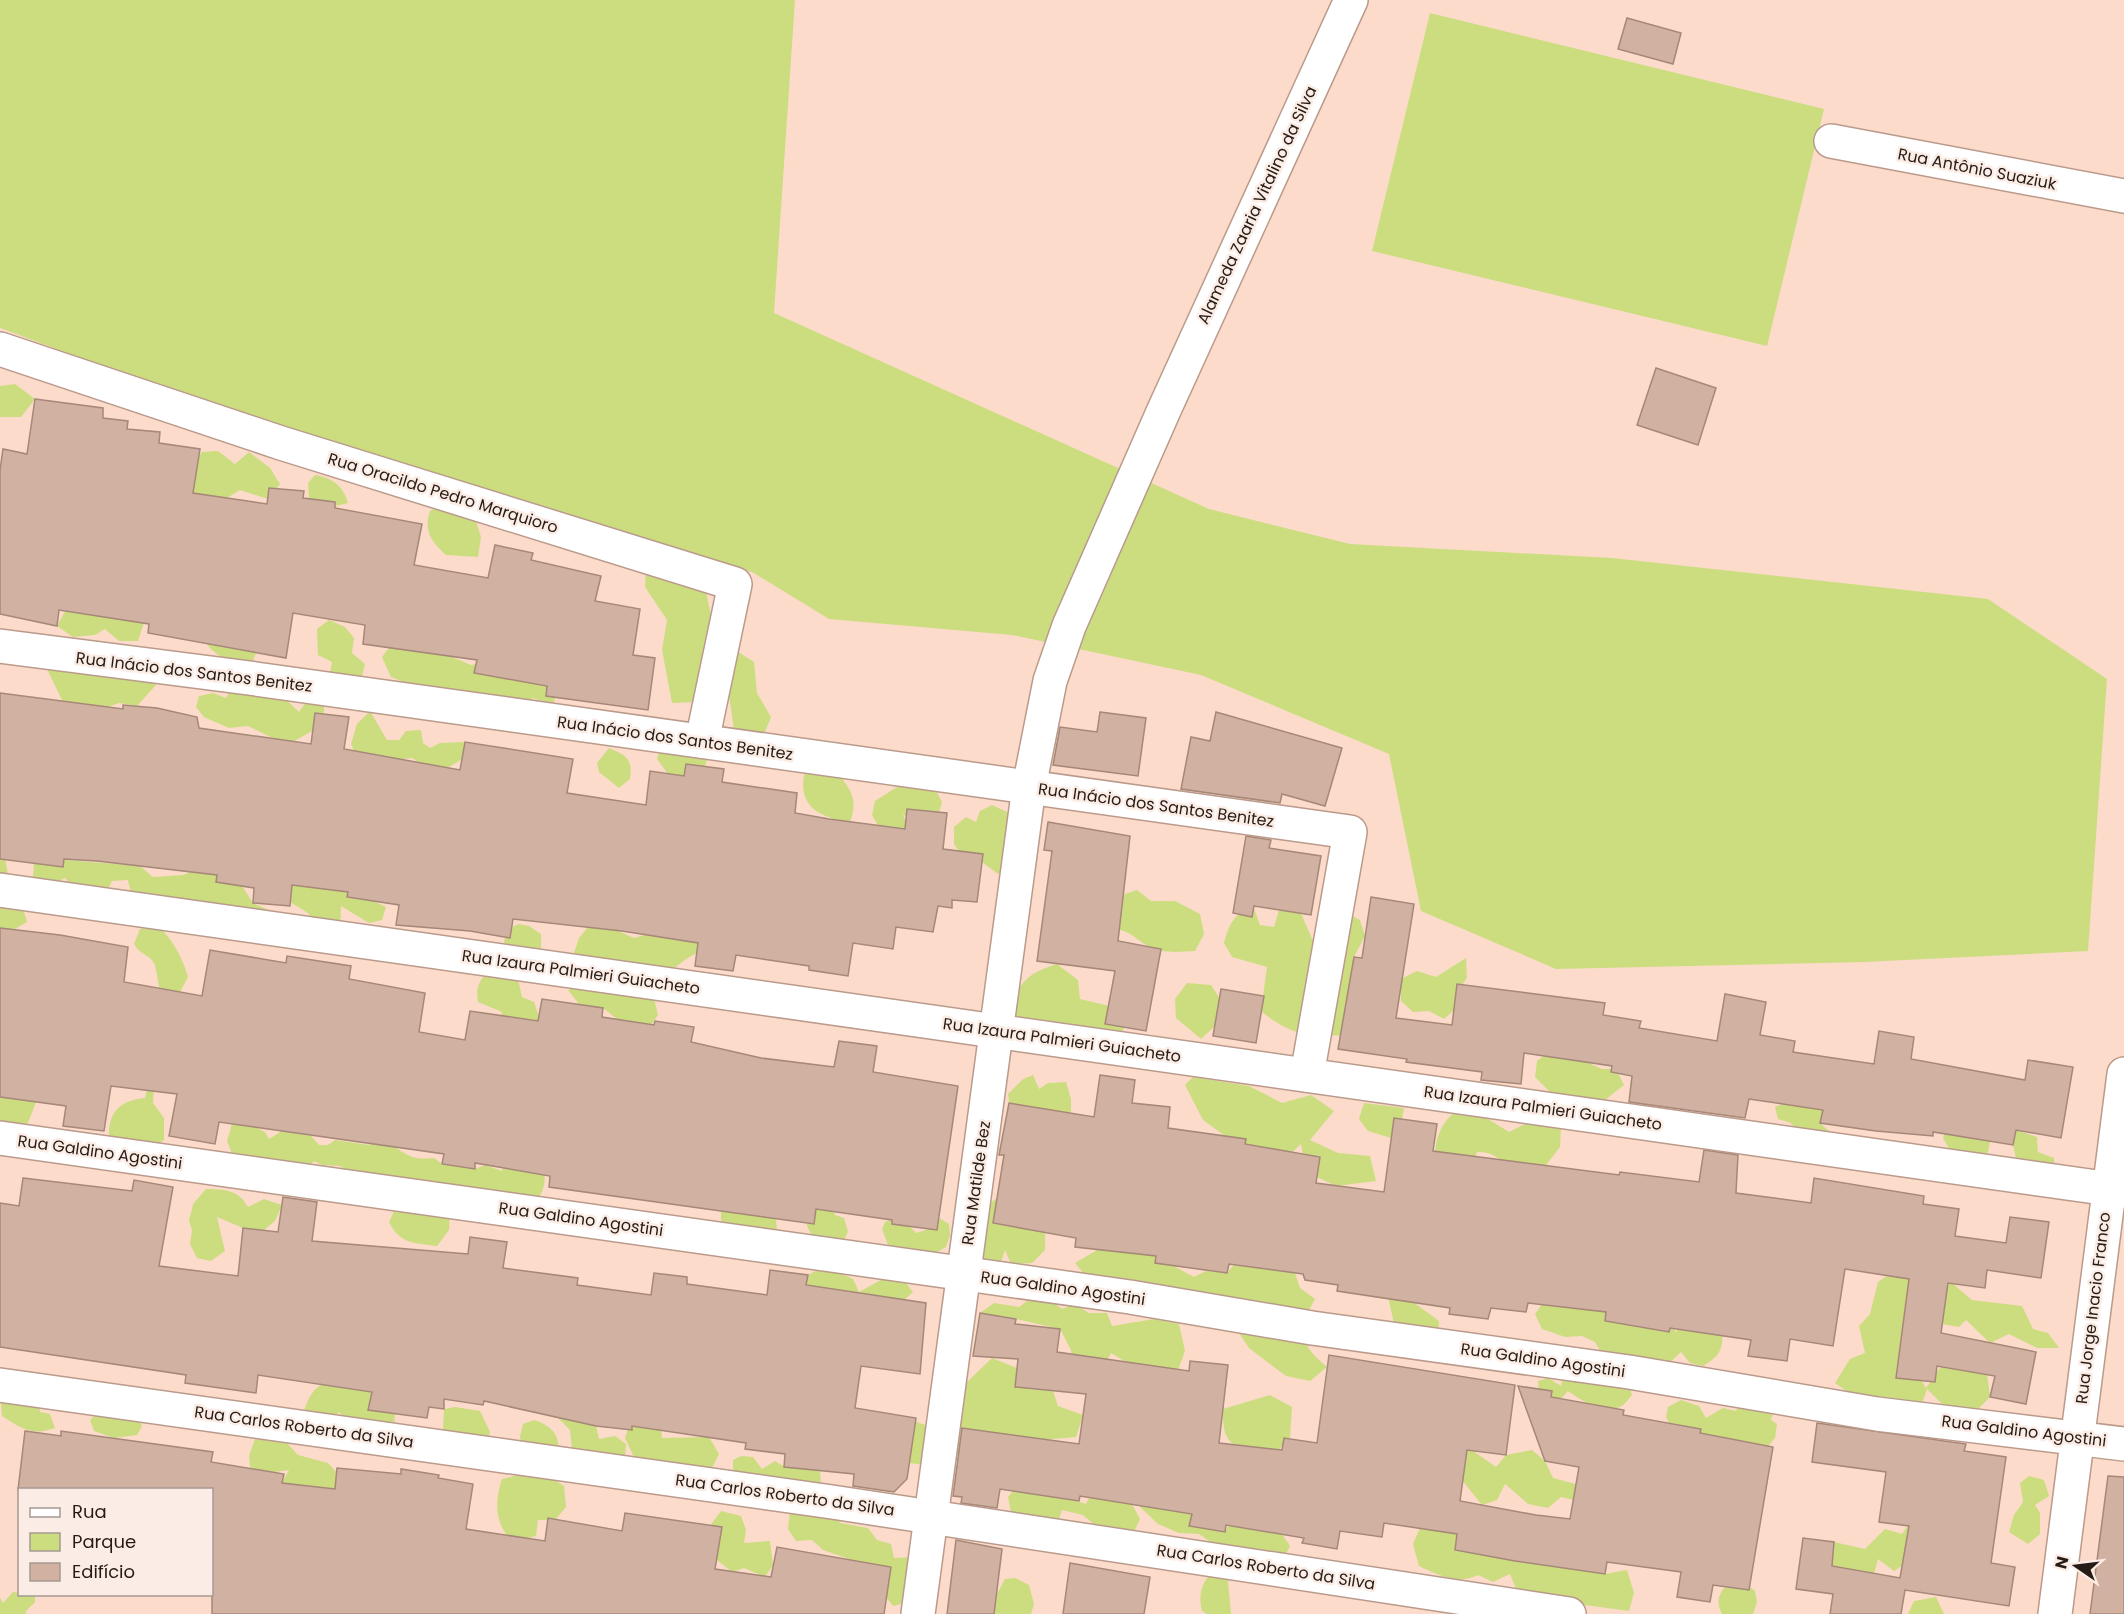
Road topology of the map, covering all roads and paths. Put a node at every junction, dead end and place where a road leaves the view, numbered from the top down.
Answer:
1 (1351, 0) edge
2 (1831, 141) dead end
3 (2124, 196) edge
4 (0, 349) edge
5 (0, 646) edge
6 (702, 741) junction
7 (1029, 787) junction
8 (0, 890) edge
9 (996, 1030) junction
10 (2124, 1074) edge
11 (1306, 1075) junction
12 (0, 1138) edge
13 (2116, 1190) edge
14 (964, 1273) junction
15 (0, 1385) edge
16 (2076, 1437) junction
17 (2124, 1444) edge
18 (931, 1516) junction
19 (918, 1614) edge
20 (1569, 1614) edge
21 (2055, 1614) edge

1 - 7 street, Alameda Zaaria Vitalino da Silva
2 - 3 street, Rua Antônio Suaziuk
4 - 6 street, Rua Oracildo Pedro Marquioro
5 - 6 street, Rua Inácio dos Santos Benitez
6 - 7 street, Rua Inácio dos Santos Benitez
7 - 9 street, Rua Matilde Bez
7 - 11 street, Rua Inácio dos Santos Benitez
8 - 9 street, Rua Izaura Palmieri Guiacheto
9 - 11 street, Rua Izaura Palmieri Guiacheto
9 - 14 street, Rua Matilde Bez
10 - 13 street, Rua Jorge Inacio Franco
11 - 13 street, Rua Izaura Palmieri Guiacheto
12 - 14 street, Rua Galdino Agostini
13 - 16 street, Rua Jorge Inacio Franco
14 - 16 street, Rua Galdino Agostini
14 - 18 street, Rua Matilde Bez
15 - 18 street, Rua Carlos Roberto da Silva
16 - 17 street, Rua Galdino Agostini
16 - 21 street, Rua Jorge Inacio Franco
18 - 19 street, Rua Matilde Bez
18 - 20 street, Rua Carlos Roberto da Silva

